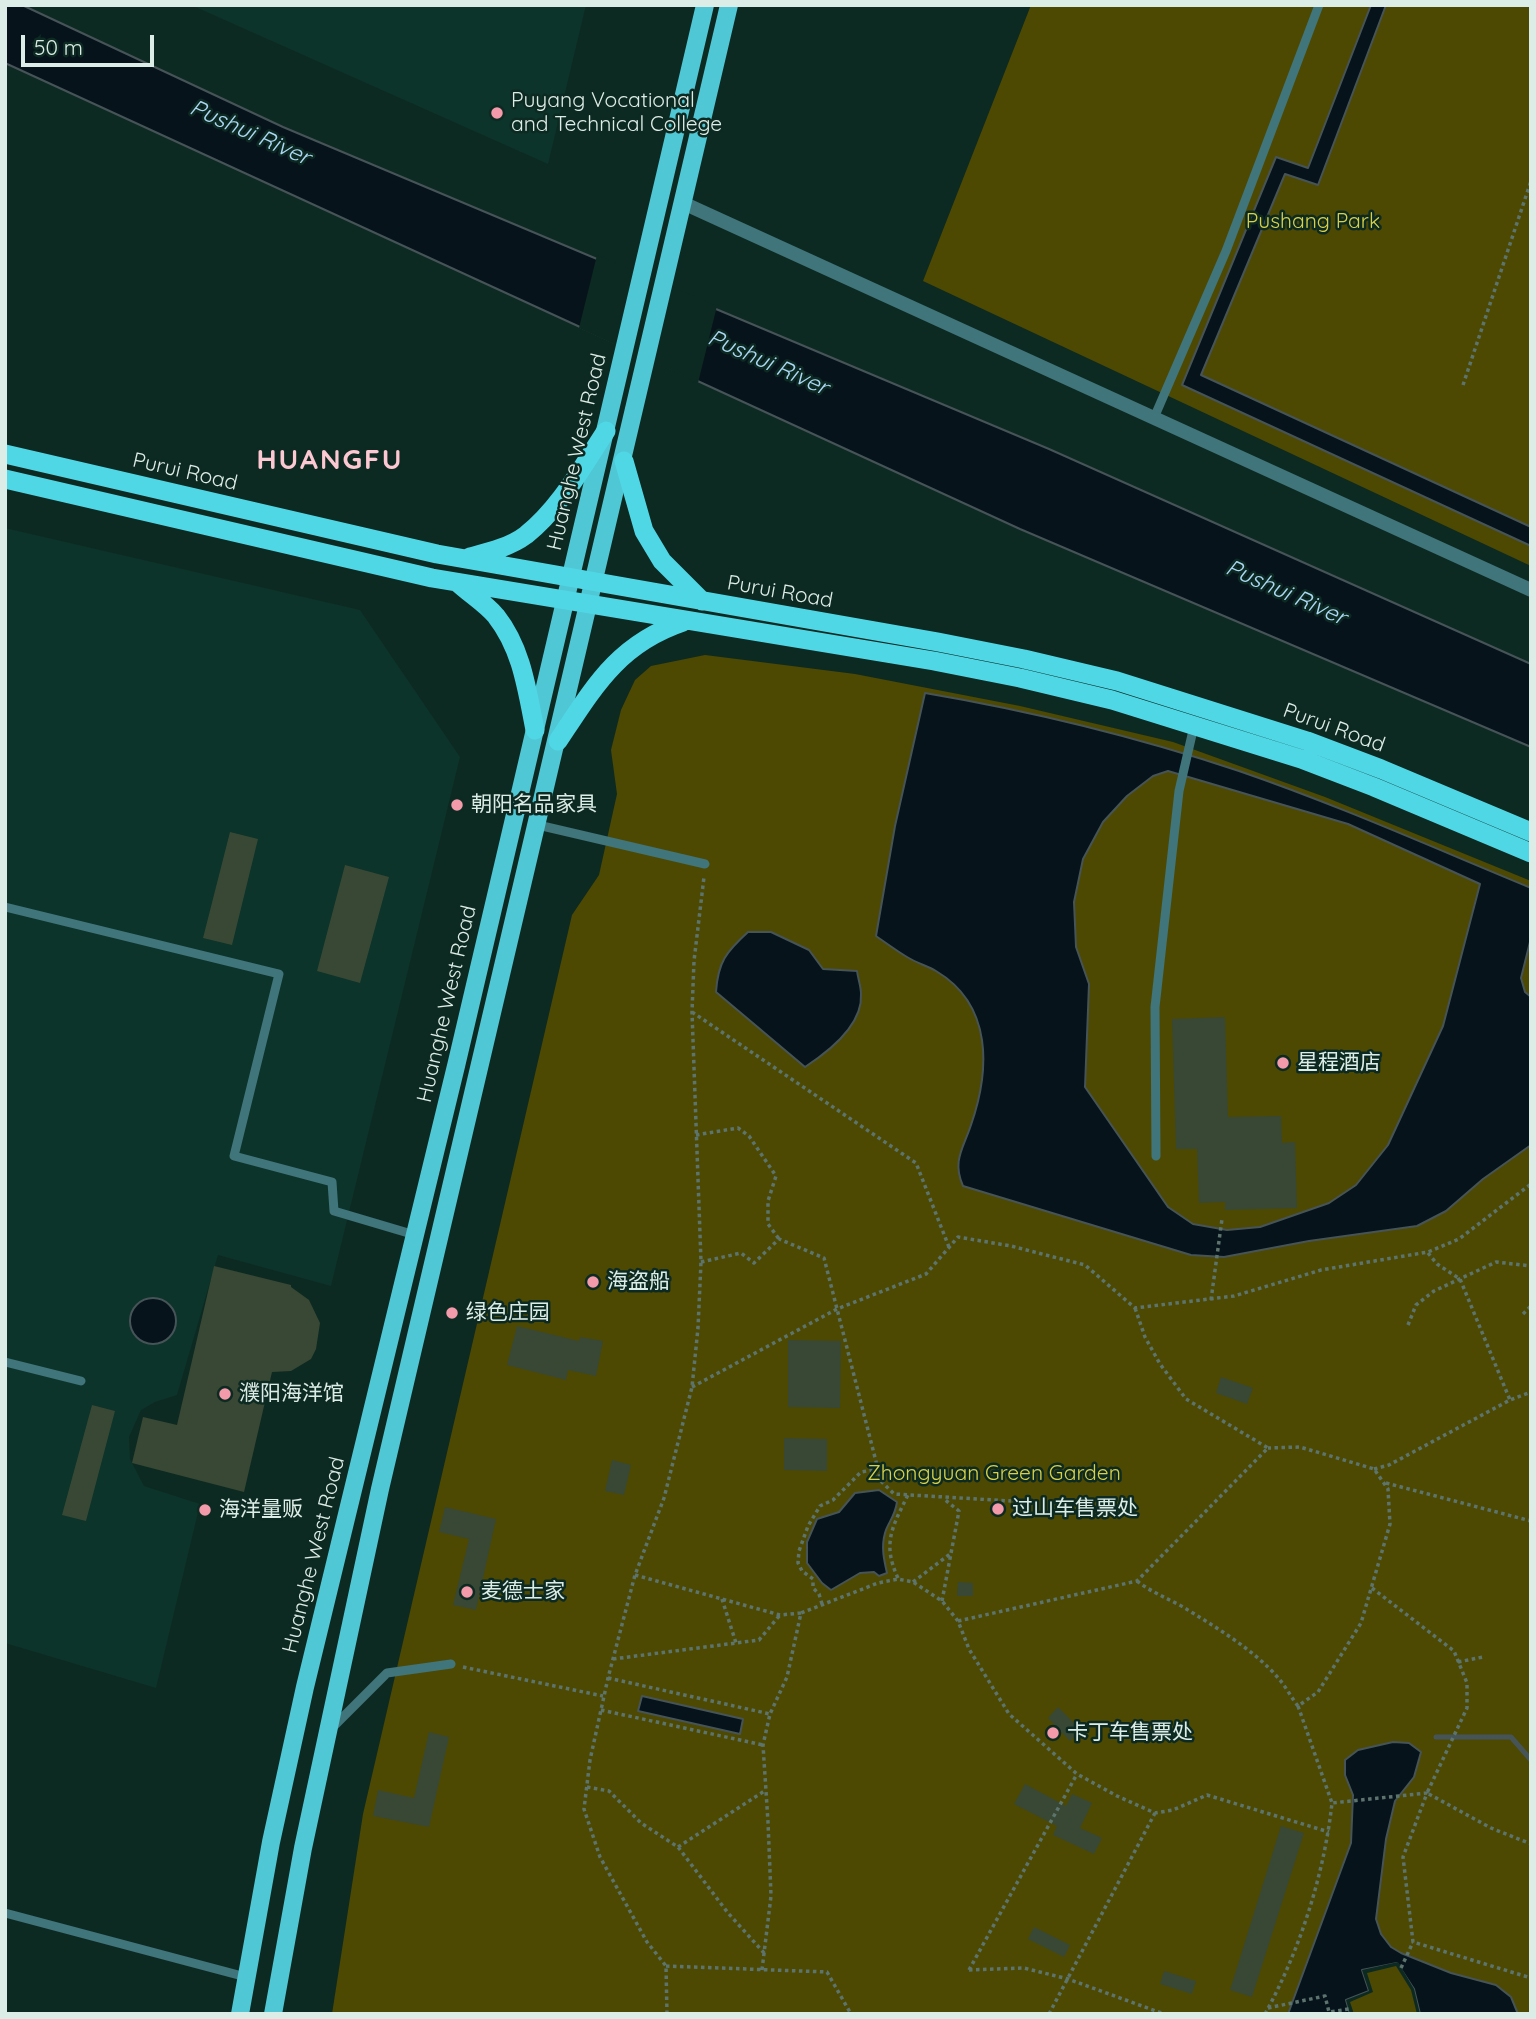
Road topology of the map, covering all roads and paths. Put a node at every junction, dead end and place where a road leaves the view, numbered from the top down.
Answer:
1 (705, 5) edge
2 (729, 5) edge
3 (1319, 5) edge
4 (1531, 181) edge
5 (683, 203) junction
6 (1463, 385) dead end
7 (1154, 418) junction
8 (606, 431) junction
9 (5, 454) edge
10 (624, 461) junction
11 (5, 479) edge
12 (463, 559) junction
13 (571, 578) junction
14 (457, 582) junction
15 (595, 582) junction
16 (1531, 590) edge
17 (566, 601) junction
18 (703, 602) junction
19 (590, 605) junction
20 (685, 621) junction
21 (1194, 725) junction
22 (535, 730) junction
23 (558, 741) junction
24 (538, 825) junction
25 (1531, 832) edge
26 (1531, 853) edge
27 (705, 864) joint
28 (5, 907) edge
29 (692, 1012) junction
30 (696, 1135) junction
31 (1156, 1156) dead end
32 (1531, 1184) edge
33 (1222, 1219) dead end
34 (415, 1235) junction
35 (779, 1239) junction
36 (949, 1247) junction
37 (1428, 1252) junction
38 (701, 1262) junction
39 (1531, 1266) edge
40 (1460, 1279) junction
41 (1211, 1300) junction
42 (1531, 1306) edge
43 (1135, 1307) junction
44 (837, 1309) junction
45 (1523, 1314) dead end
46 (1408, 1325) dead end
47 (5, 1362) edge
48 (81, 1381) dead end
49 (692, 1387) junction
50 (1531, 1392) edge
51 (1510, 1400) junction
52 (1268, 1448) junction
53 (878, 1469) junction
54 (1374, 1469) junction
55 (1386, 1483) junction
56 (908, 1495) junction
57 (942, 1498) junction
58 (1011, 1501) dead end
59 (1531, 1521) edge
60 (952, 1553) junction
61 (635, 1575) junction
62 (898, 1579) junction
63 (1136, 1581) junction
64 (913, 1582) junction
65 (1371, 1587) junction
66 (722, 1599) junction
67 (942, 1601) junction
68 (822, 1604) junction
69 (801, 1613) junction
70 (780, 1615) junction
71 (958, 1621) junction
72 (736, 1644) junction
73 (1483, 1657) dead end
74 (613, 1659) junction
75 (1458, 1662) junction
76 (451, 1664) joint
77 (608, 1678) junction
78 (604, 1696) junction
79 (1298, 1706) junction
80 (601, 1710) junction
81 (770, 1714) junction
82 (328, 1732) junction
83 (763, 1745) junction
84 (1077, 1774) junction
85 (587, 1787) junction
86 (766, 1790) junction
87 (1427, 1793) junction
88 (1332, 1802) junction
89 (1155, 1813) junction
90 (1329, 1832) junction
91 (1531, 1844) edge
92 (678, 1847) junction
93 (5, 1913) edge
94 (1413, 1942) junction
95 (765, 1954) junction
96 (666, 1966) junction
97 (1401, 1968) dead end
98 (762, 1970) junction
99 (1530, 1975) edge
100 (246, 1977) junction
101 (1068, 1979) junction
102 (1268, 2008) junction
103 (1349, 2009) dead end
104 (240, 2014) edge
105 (272, 2014) edge
106 (667, 2014) edge
107 (851, 2014) edge
108 (1049, 2014) edge
109 (1164, 2014) edge
110 (1265, 2014) edge

1 - 8 main road, Huanghe West Road
2 - 5 main road
3 - 7 lane
4 - 6 path
5 - 7 street
5 - 10 main road
7 - 16 street
8 - 12 highway
8 - 13 main road, Huanghe West Road
9 - 12 highway, Purui Road
10 - 15 main road
10 - 18 highway
11 - 14 highway, Purui Road
12 - 13 highway, Purui Road
13 - 15 highway, Purui Road
13 - 17 main road, Huanghe West Road
14 - 17 highway, Purui Road
14 - 22 highway
15 - 18 highway, Purui Road
15 - 19 main road
17 - 19 highway, Purui Road
17 - 22 main road, Huanghe West Road
18 - 25 highway, Purui Road
19 - 20 highway, Purui Road
19 - 23 main road
20 - 21 highway, Purui Road
20 - 23 highway
21 - 26 highway, Purui Road
21 - 31 lane
22 - 34 main road, Huanghe West Road
23 - 24 main road
24 - 27 lane
24 - 82 main road
27 - 29 path
28 - 34 lane
29 - 30 path
29 - 36 path
30 - 35 path
30 - 38 path
32 - 37 path
33 - 41 path
34 - 100 main road, Huanghe West Road
35 - 38 path
35 - 44 path
36 - 43 path
36 - 44 path
37 - 40 path
37 - 41 path
38 - 49 path
39 - 40 path
40 - 46 path
40 - 51 path
41 - 43 path
42 - 45 path
43 - 52 path
44 - 49 path
44 - 53 path
47 - 48 lane
49 - 61 path
50 - 51 path
51 - 54 path
52 - 54 path
52 - 63 path
53 - 56 path
53 - 68 path
54 - 55 path
55 - 59 path
55 - 65 path
56 - 57 path
56 - 62 path
57 - 58 path
57 - 60 path
60 - 64 path
60 - 67 path
61 - 66 path
61 - 74 path
62 - 64 path
62 - 68 path
63 - 71 path
63 - 79 path
64 - 67 path
65 - 75 path
65 - 79 path
66 - 70 path
66 - 72 path
67 - 71 path
68 - 69 path
69 - 70 path
69 - 81 path
70 - 72 path
71 - 84 path
72 - 74 path
73 - 75 path
74 - 77 path
75 - 87 path
76 - 78 path
76 - 82 lane
77 - 78 path
77 - 81 path
78 - 80 path
79 - 88 path
80 - 83 path
80 - 85 path
81 - 83 path
82 - 105 main road
83 - 86 path
84 - 89 path
84 - 101 path
85 - 92 path
85 - 96 path
86 - 92 path
86 - 95 path
87 - 88 path
87 - 91 path
87 - 94 path
88 - 90 path
89 - 90 path
89 - 101 path
90 - 102 path
92 - 95 path
93 - 100 lane
94 - 97 path
94 - 99 path
95 - 98 path
96 - 98 path
96 - 106 path
98 - 107 path
100 - 104 main road, Huanghe West Road
101 - 108 path
101 - 109 path
102 - 103 path
102 - 110 path

